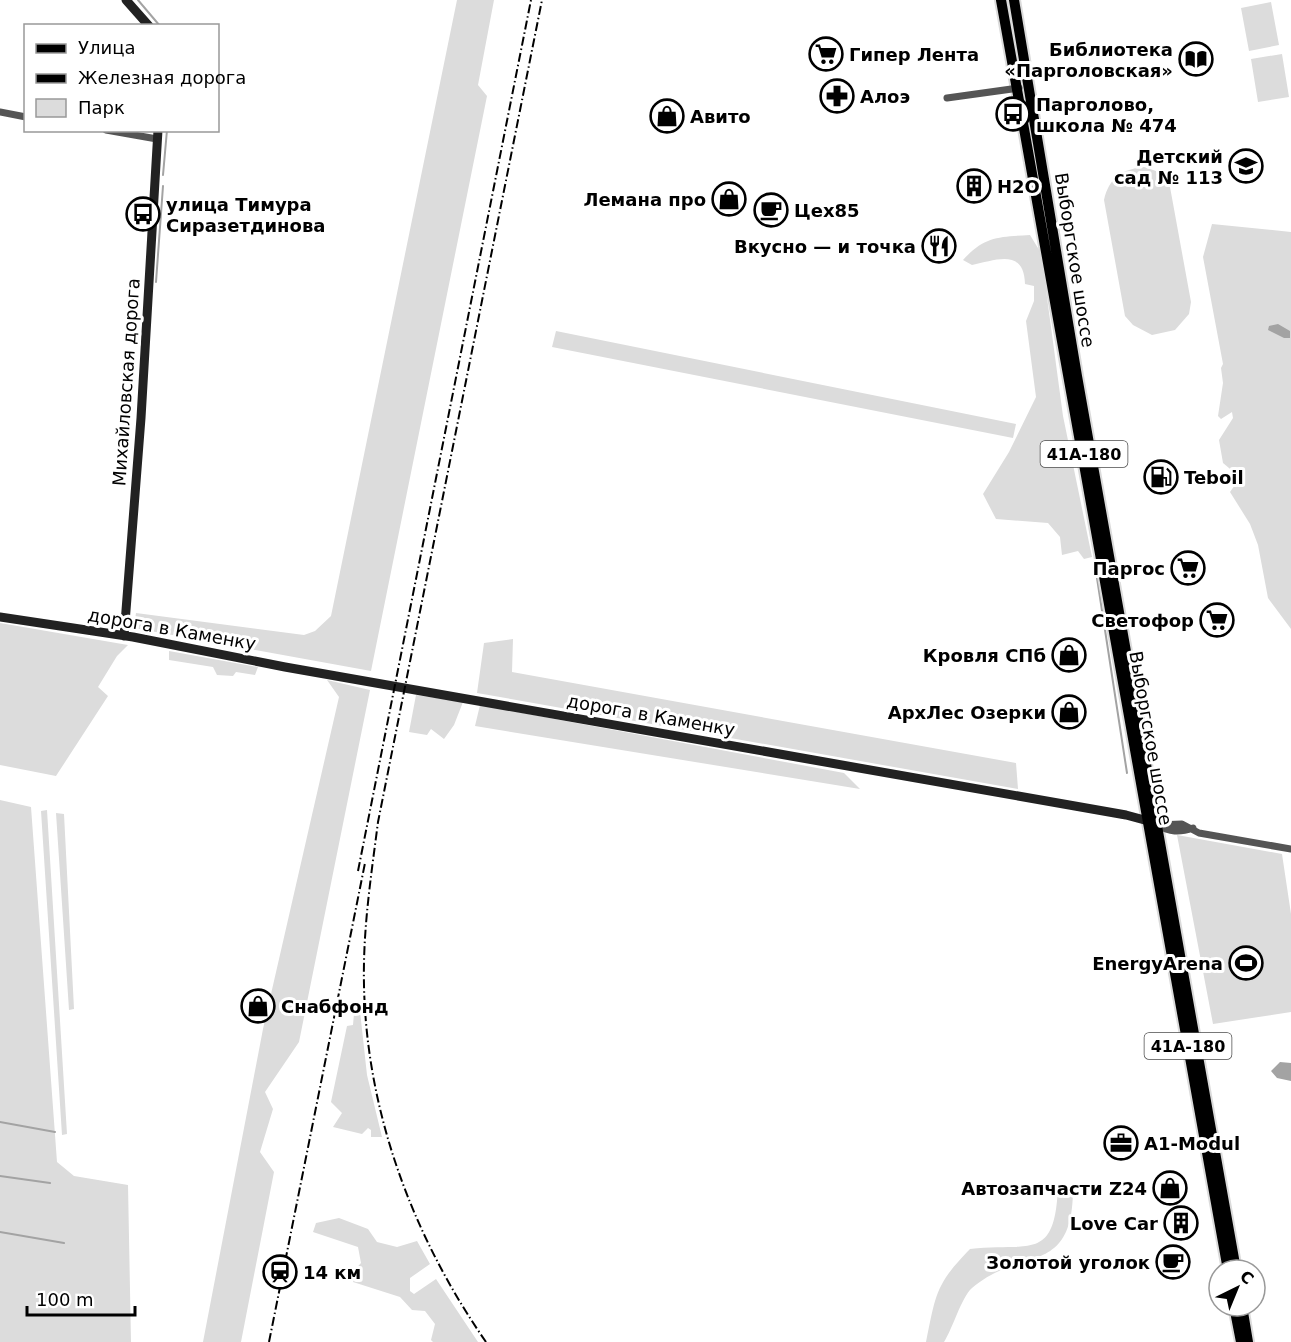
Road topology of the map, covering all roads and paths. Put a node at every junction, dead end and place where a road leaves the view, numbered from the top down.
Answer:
1 (126, 0) edge
2 (1001, 0) edge
3 (1014, 0) edge
4 (147, 24) edge
5 (1017, 88) junction
6 (1030, 89) junction
7 (947, 98) dead end
8 (0, 112) edge
9 (24, 117) edge
10 (126, 132) edge
11 (157, 135) edge
12 (0, 617) edge
13 (124, 636) junction
14 (1153, 823) junction
15 (1291, 849) edge
16 (1226, 1258) edge
17 (1234, 1258) edge
18 (1236, 1318) edge
19 (1244, 1318) edge
20 (1241, 1342) edge
21 (1248, 1342) edge

1 - 4 street
2 - 5 main road, Выборгское шоссе / 41А-180
3 - 6 main road, Выборгское шоссе / 41А-180
5 - 6 street
5 - 7 street
5 - 14 main road, Выборгское шоссе / 41А-180
6 - 14 main road, Выборгское шоссе / 41А-180
8 - 9 street
10 - 11 street
11 - 13 street, Михайловская дорога
12 - 13 street, дорога в Каменку
13 - 14 street, дорога в Каменку
14 - 15 street, дорога в Каменку
14 - 16 main road, Выборгское шоссе / 41А-180
14 - 17 main road, Выборгское шоссе / 41А-180
18 - 20 main road
19 - 21 main road

